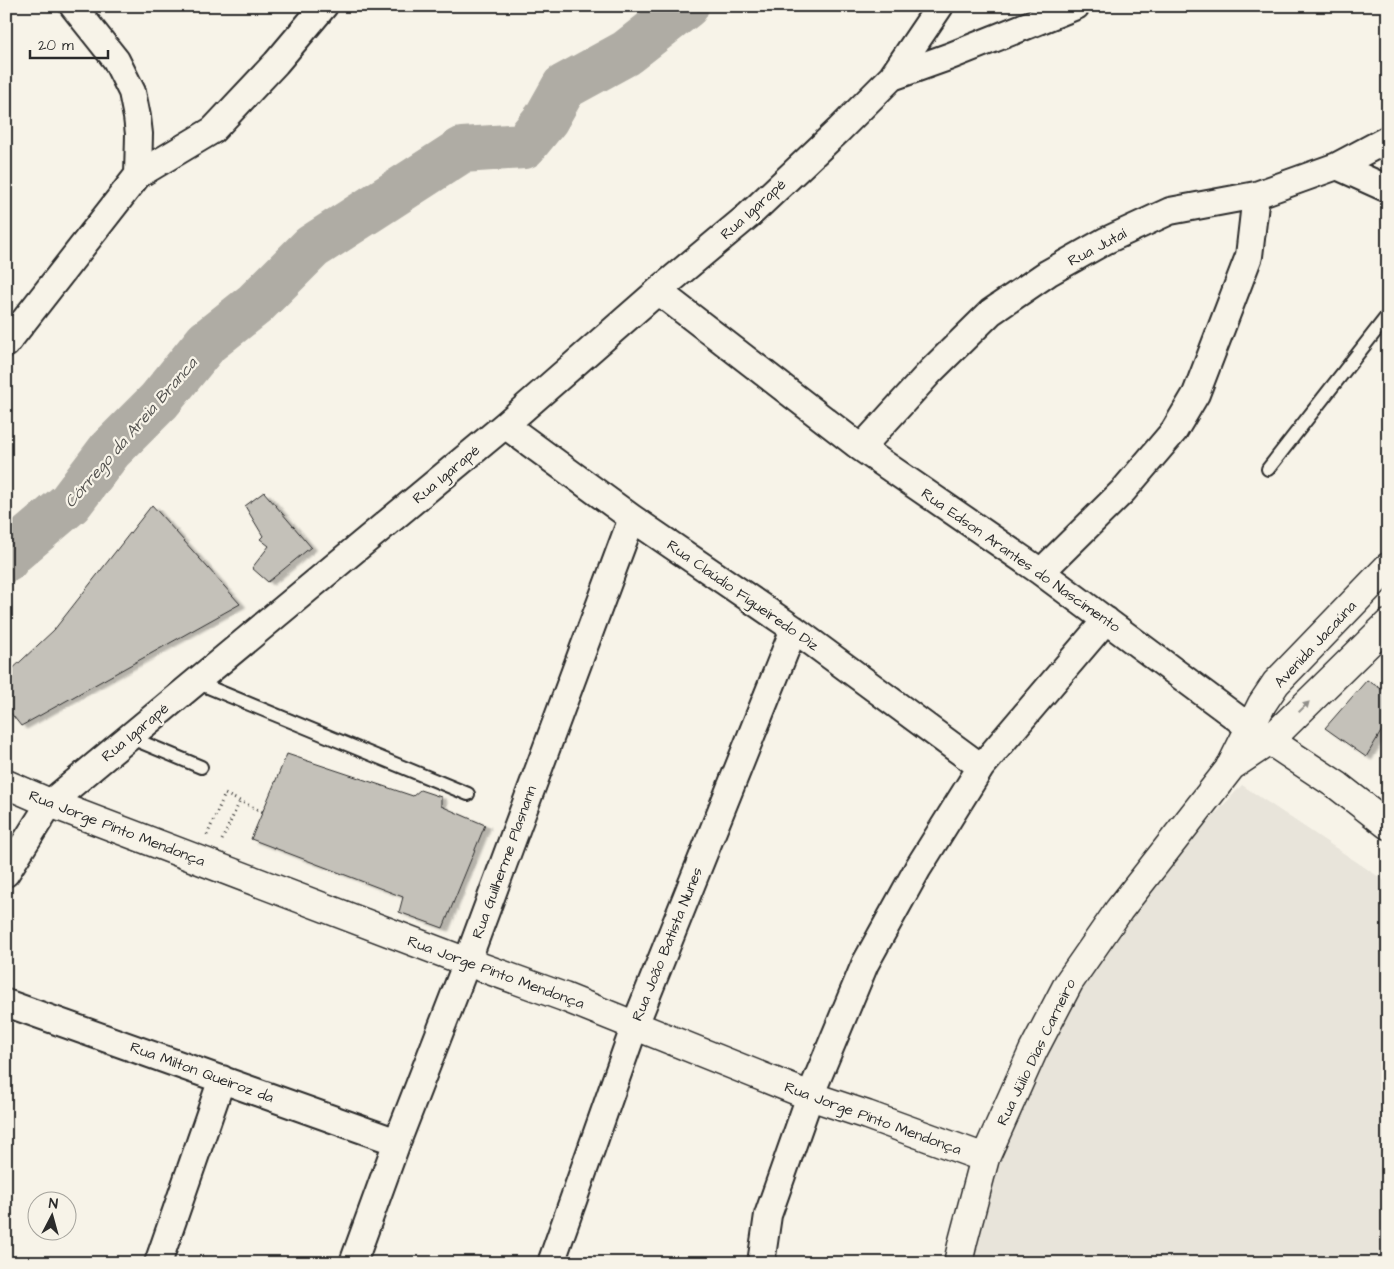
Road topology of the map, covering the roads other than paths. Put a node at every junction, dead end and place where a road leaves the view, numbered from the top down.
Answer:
1 (73, 6) edge
2 (324, 6) edge
3 (940, 6) edge
4 (1076, 6) edge
5 (892, 77) junction
6 (1388, 139) edge
7 (1336, 166) junction
8 (138, 175) junction
9 (1388, 189) edge
10 (1256, 195) junction
11 (658, 292) junction
12 (1388, 315) edge
13 (6, 344) edge
14 (505, 424) junction
15 (861, 448) junction
16 (1268, 469) dead end
17 (632, 518) junction
18 (1388, 567) edge
19 (1041, 572) junction
20 (1106, 620) junction
21 (1388, 624) edge
22 (794, 629) junction
23 (196, 682) junction
24 (1259, 734) junction
25 (129, 737) junction
26 (201, 767) dead end
27 (981, 767) junction
28 (6, 784) edge
29 (468, 794) dead end
30 (50, 803) junction
31 (1388, 825) edge
32 (6, 873) edge
33 (467, 962) junction
34 (6, 1003) edge
35 (635, 1025) junction
36 (222, 1079) junction
37 (810, 1096) junction
38 (397, 1142) junction
39 (986, 1158) junction
40 (158, 1263) edge
41 (353, 1263) edge
42 (551, 1263) edge
43 (761, 1263) edge
44 (958, 1263) edge

1 - 8 street
2 - 8 street
3 - 5 street, Rua Igarapé
4 - 5 street, Rua Igarapé
5 - 11 street, Rua Igarapé
6 - 7 street, Rua Jutaí
7 - 9 street
7 - 10 street, Rua Jutaí
8 - 13 street
10 - 15 street, Rua Jutaí
10 - 19 street
11 - 14 street, Rua Igarapé
11 - 15 street, Rua Edson Arantes do Nascimento
12 - 16 lane
14 - 17 street, Rua Claúdio Figueiredo Diz
14 - 23 street, Rua Igarapé
15 - 19 street, Rua Edson Arantes do Nascimento
17 - 22 street, Rua Claúdio Figueiredo Diz
17 - 33 street, Rua Guilherme Plasnann
18 - 24 street, Avenida Jacaúna
19 - 20 street, Rua Edson Arantes do Nascimento
20 - 24 street, Rua Edson Arantes do Nascimento
20 - 27 street
24 -> 21 street
22 - 27 street, Rua Claúdio Figueiredo Diz
22 - 35 street, Rua João Batista Nunes
23 - 25 street, Rua Igarapé
23 - 29 lane
24 - 31 street, Rua Edson Arantes do Nascimento
24 - 39 street, Rua Jülio Dias Carneiro
25 - 26 lane
25 - 30 street, Rua Igarapé
27 - 37 street
28 - 30 street, Rua Jorge Pinto Mendonça
30 - 32 street, Rua Igarapé
30 - 33 street, Rua Jorge Pinto Mendonça
33 - 35 street, Rua Jorge Pinto Mendonça
33 - 38 street, Rua Guilherme Plasnann
34 - 36 street, Rua Milton Queiroz da
35 - 37 street, Rua Jorge Pinto Mendonça
35 - 42 street, Rua João Batista Nunes
36 - 38 street, Rua Milton Queiroz da
36 - 40 street
37 - 39 street, Rua Jorge Pinto Mendonça
37 - 43 street
38 - 41 street, Rua Guilherme Plasnann
39 - 44 street, Rua Jülio Dias Carneiro

